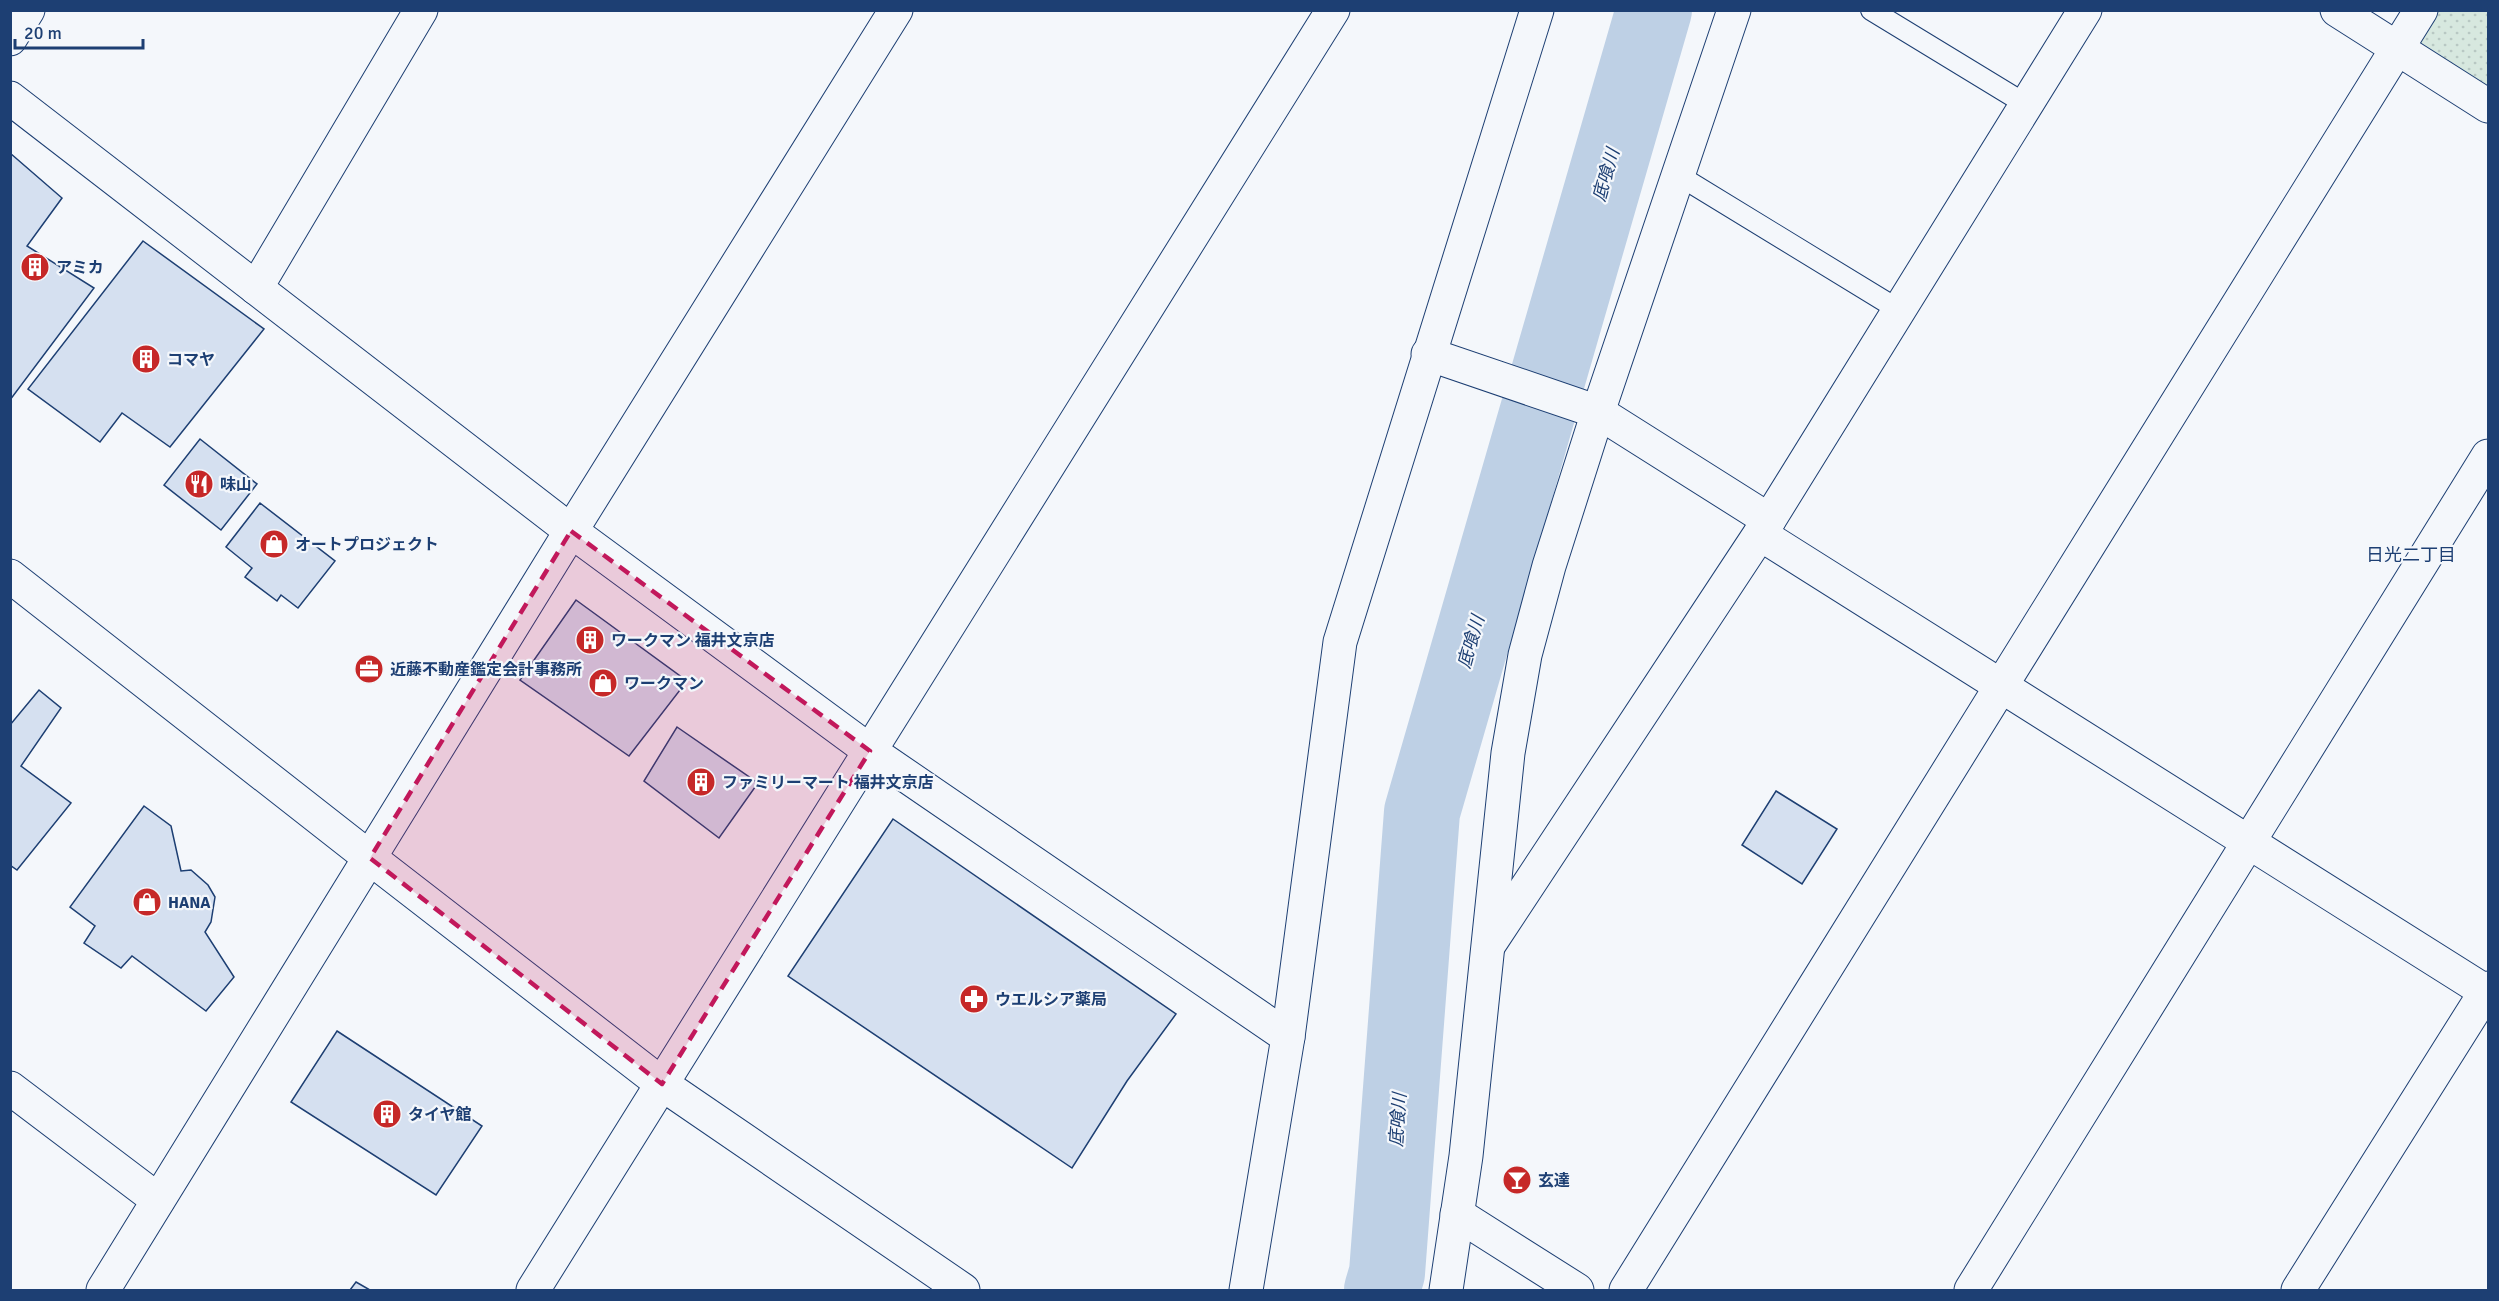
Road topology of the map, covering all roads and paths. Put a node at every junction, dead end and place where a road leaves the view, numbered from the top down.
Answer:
1 (28, 10) edge
2 (421, 10) edge
3 (896, 10) edge
4 (1333, 10) edge
5 (1536, 10) edge
6 (1734, 10) edge
7 (1871, 10) edge
8 (2085, 10) edge
9 (2337, 10) edge
10 (2421, 10) edge
11 (10, 39) edge
12 (2397, 49) junction
13 (10, 98) edge
14 (2026, 105) junction
15 (2488, 106) edge
16 (1678, 175) junction
17 (256, 288) junction
18 (1899, 310) junction
19 (1441, 358) junction
20 (1588, 408) junction
21 (2488, 456) edge
22 (1765, 527) junction
23 (570, 531) junction
24 (10, 576) edge
25 (2001, 686) junction
26 (870, 751) junction
27 (2249, 842) junction
28 (370, 858) junction
29 (1488, 947) junction
30 (2488, 991) edge
31 (1288, 1037) junction
32 (662, 1084) junction
33 (10, 1088) edge
34 (158, 1200) junction
35 (1457, 1214) junction
36 (103, 1290) edge
37 (533, 1290) edge
38 (963, 1290) edge
39 (1246, 1290) edge
40 (1446, 1290) edge
41 (1577, 1290) edge
42 (1626, 1290) edge
43 (1971, 1290) edge
44 (2298, 1290) edge

1 - 11 street
2 - 17 street
3 - 23 street
4 - 26 street
5 - 19 street
6 - 16 street
7 - 14 lane
8 - 14 street
9 - 12 street
10 - 12 street
12 - 15 street
12 - 25 street
13 - 17 street
14 - 18 street
16 - 18 lane
16 - 20 street
17 - 23 street
18 - 22 street
19 - 20 street
19 - 31 street
20 - 22 street
20 - 29 street
21 - 27 street
22 - 25 street
22 - 29 street
23 - 26 street
23 - 28 street
24 - 28 street
25 - 27 street
25 - 42 street
26 - 31 street
26 - 32 street
27 - 30 street
27 - 43 street
28 - 32 street
28 - 34 street
29 - 35 street
30 - 44 street
31 - 39 street
32 - 37 street
32 - 38 street
33 - 34 street
34 - 36 street
35 - 40 street
35 - 41 street

